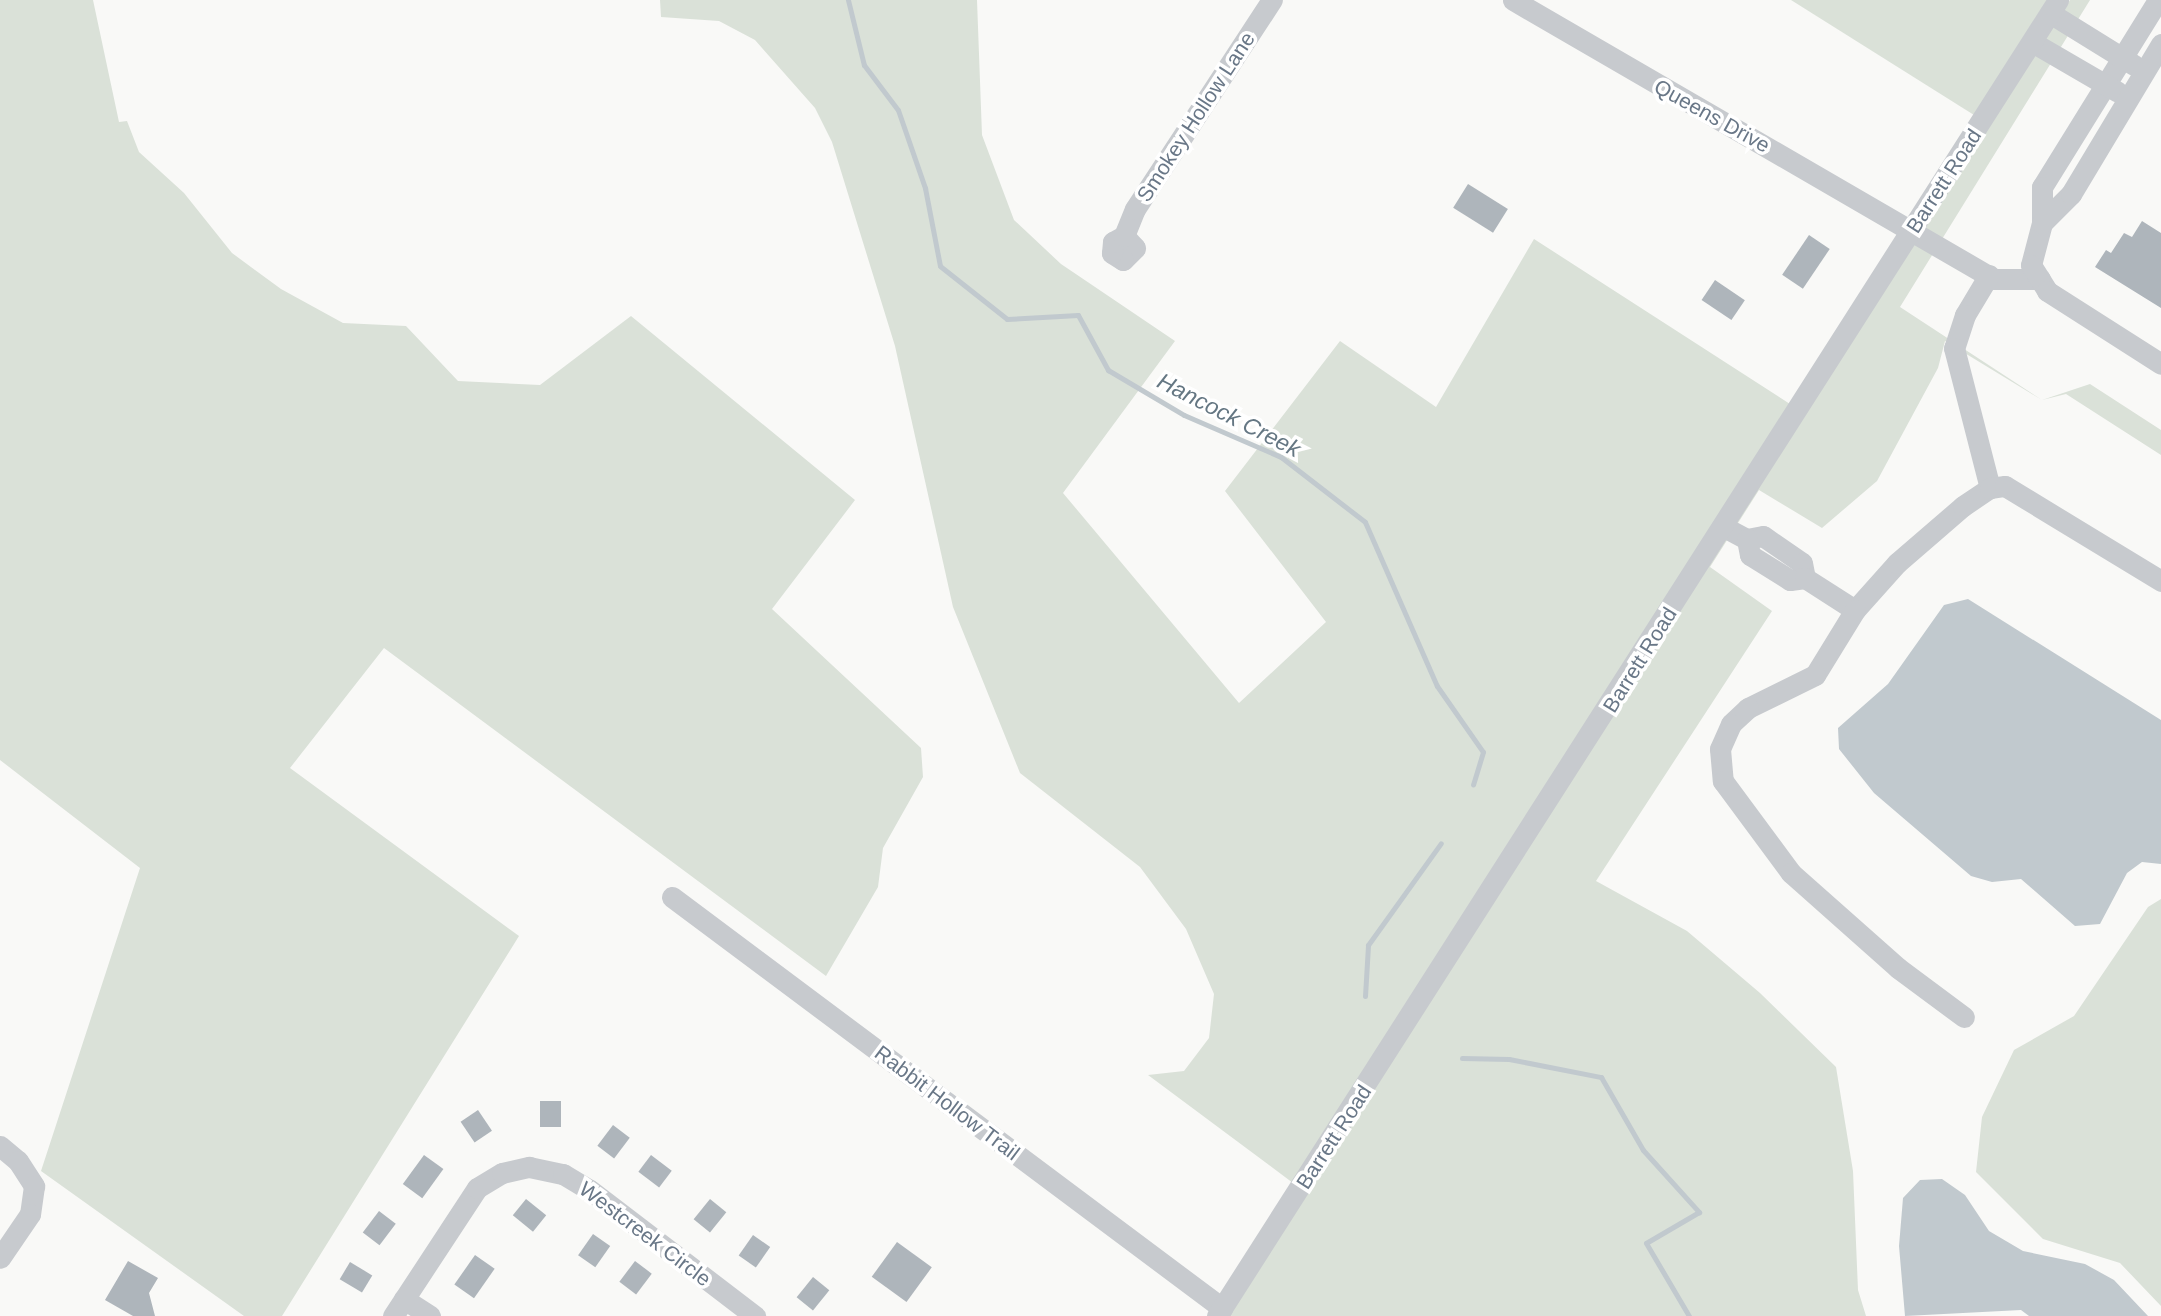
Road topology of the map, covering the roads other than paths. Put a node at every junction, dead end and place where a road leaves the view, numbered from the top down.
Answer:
1 (1272, 0) edge
2 (1513, 0) edge
3 (2158, 0) edge
4 (2054, 6) edge
5 (2032, 43) junction
6 (2161, 44) edge
7 (2122, 57) junction
8 (2145, 71) junction
9 (2106, 85) junction
10 (2127, 98) junction
11 (2062, 154) junction
12 (2087, 169) junction
13 (2042, 222) junction
14 (1910, 233) junction
15 (1124, 236) dead end
16 (1989, 275) junction
17 (2040, 279) junction
18 (2161, 364) edge
19 (1990, 488) junction
20 (1724, 527) junction
21 (2161, 581) edge
22 (1855, 611) junction
23 (672, 897) dead end
24 (1964, 1017) dead end
25 (0, 1146) edge
26 (0, 1258) edge
27 (399, 1307) edge
28 (1219, 1312) edge
29 (430, 1316) edge
30 (755, 1316) edge

1 - 15 street, Smokey Hollow Lane
2 - 14 street, Queens Drive
3 - 7 street
4 - 5 street, Barrett Road
4 - 7 street
5 - 9 street
5 - 14 street, Barrett Road
6 - 8 street
7 - 8 street
7 - 9 street
8 - 10 street
9 - 10 street
9 - 11 street
10 - 12 street
11 - 12 street
11 - 13 street
12 - 13 street
13 - 17 street
14 - 16 street, Queens Drive
14 - 20 street, Barrett Road
16 - 17 street, Queens Drive
16 - 19 street
17 - 18 street
19 - 21 street
19 - 22 street
20 - 22 street
20 - 28 street, Barrett Road
22 - 24 street
23 - 28 street, Rabbit Hollow Trail
25 - 26 street
27 - 29 street
27 - 30 street, Westcreek Circle

